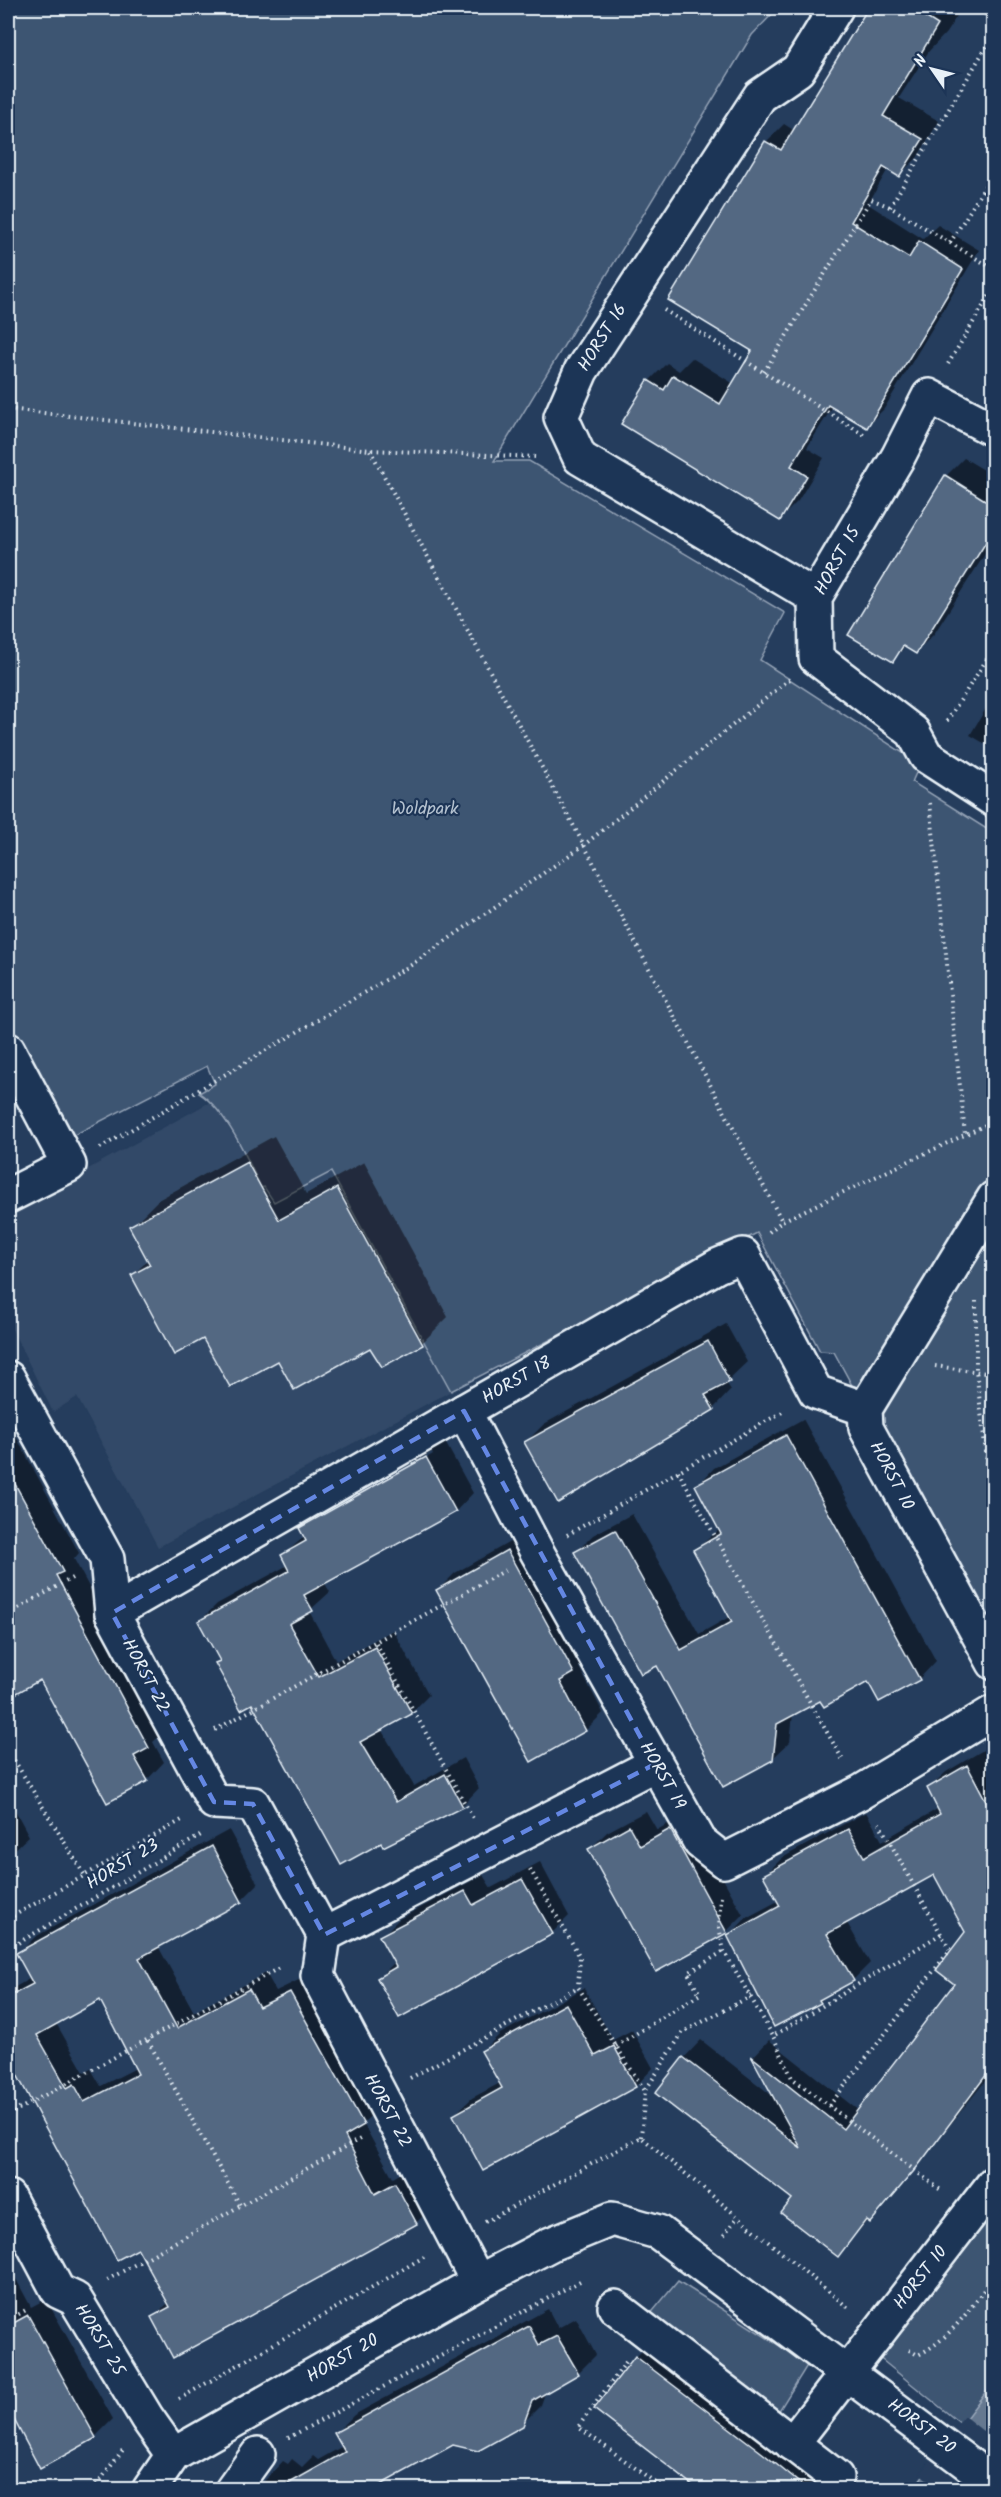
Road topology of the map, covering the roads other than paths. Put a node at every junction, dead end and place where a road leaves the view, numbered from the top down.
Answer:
1 (836, 8) edge
2 (993, 430) edge
3 (815, 597) junction
4 (993, 800) edge
5 (8, 1050) edge
6 (8, 1196) edge
7 (993, 1198) edge
8 (8, 1378) edge
9 (865, 1409) junction
10 (464, 1411) junction
11 (112, 1613) junction
12 (993, 1663) edge
13 (993, 1712) edge
14 (655, 1764) junction
15 (324, 1935) junction
16 (993, 2183) edge
17 (8, 2197) edge
18 (478, 2282) junction
19 (615, 2307) road end
20 (849, 2372) junction
21 (792, 2444) junction
22 (258, 2454) road end
23 (173, 2455) junction
24 (836, 2477) dead end
25 (993, 2483) edge
26 (149, 2490) edge
27 (232, 2490) edge

1 - 3 street, HORST 16
2 - 3 street, HORST 15
3 - 4 street, HORST 15
5 - 6 street
7 - 9 street
8 - 11 street, HORST 22
9 - 10 street, HORST 18
9 - 12 street, HORST 10
10 - 11 street, HORST 18
10 - 14 street, HORST 19
11 - 15 street, HORST 22
13 - 14 street, HORST 19
14 - 15 street
15 - 18 street, HORST 22
16 - 20 street, HORST 10
17 - 23 street, HORST 25
18 - 20 street, HORST 20
18 - 23 street, HORST 20
19 - 21 street
20 - 21 street
20 - 25 street, HORST 20
21 - 24 street
22 - 27 street
23 - 26 street, HORST 20

